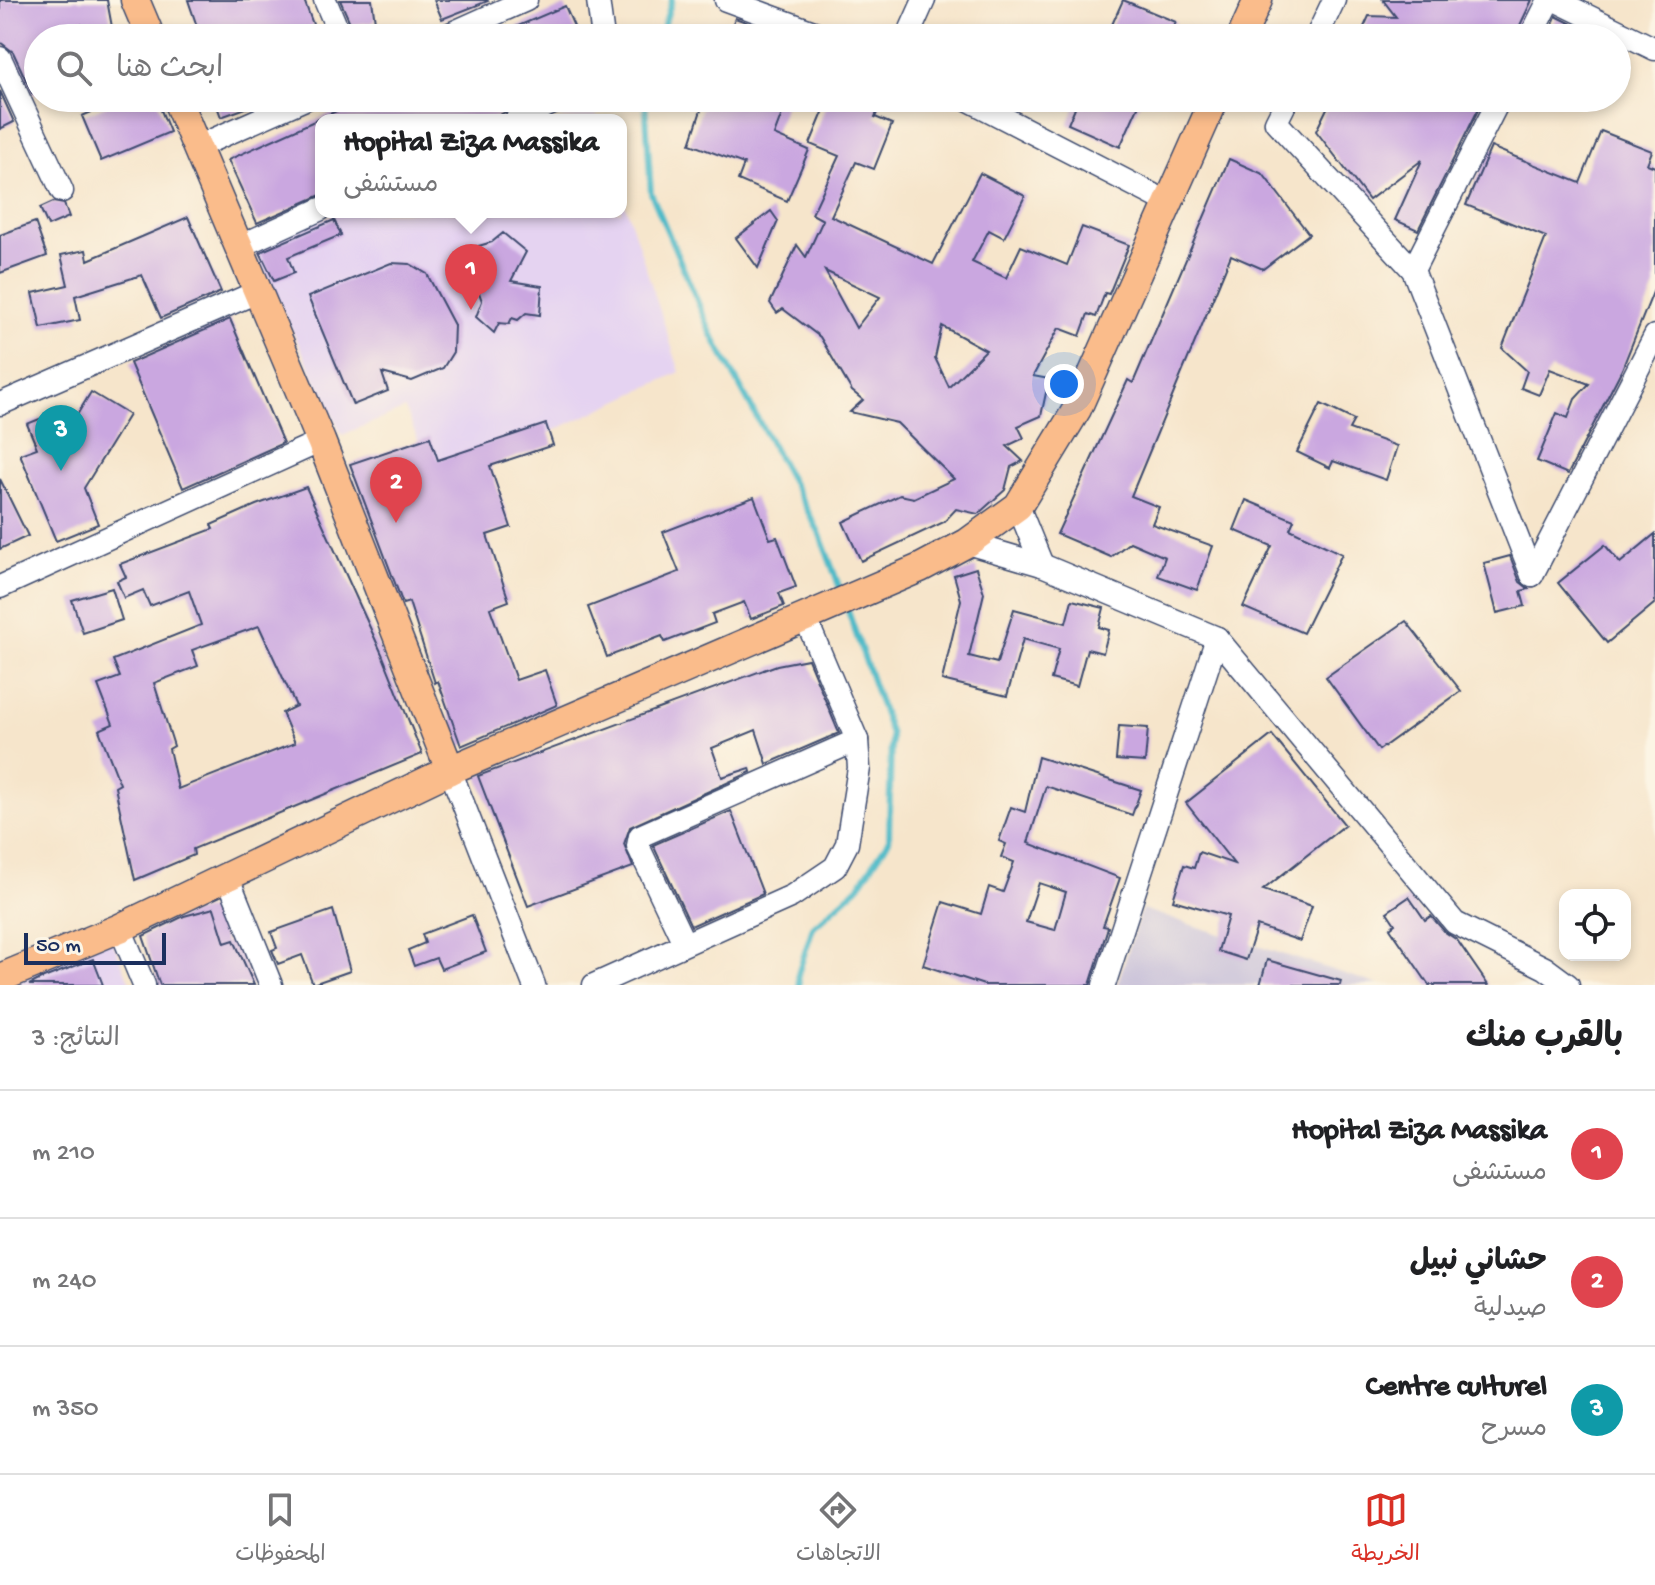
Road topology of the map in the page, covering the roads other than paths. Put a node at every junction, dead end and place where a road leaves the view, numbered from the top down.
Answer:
1 (135, 0) edge
2 (325, 0) edge
3 (526, 0) edge
4 (598, 0) edge
5 (726, 0) edge
6 (924, 0) edge
7 (1258, 0) edge
8 (1334, 0) edge
9 (1552, 0) edge
10 (492, 7) edge
11 (145, 24) edge
12 (335, 24) edge
13 (464, 24) edge
14 (601, 24) edge
15 (792, 24) edge
16 (913, 24) edge
17 (1247, 24) edge
18 (1323, 24) edge
19 (1538, 24) edge
20 (1602, 24) edge
21 (1631, 38) edge
22 (1655, 49) edge
23 (0, 58) edge
24 (24, 109) edge
25 (25, 112) edge
26 (182, 112) edge
27 (276, 112) edge
28 (992, 112) edge
29 (1209, 112) edge
30 (1281, 112) edge
31 (1493, 112) edge
32 (197, 147) junction
33 (62, 191) dead end
34 (1169, 203) junction
35 (315, 212) edge
36 (238, 247) junction
37 (1413, 270) junction
38 (257, 292) junction
39 (1655, 336) edge
40 (0, 404) edge
41 (321, 441) junction
42 (1018, 506) junction
43 (967, 543) junction
44 (1042, 565) junction
45 (0, 587) edge
46 (805, 617) junction
47 (1217, 638) junction
48 (857, 740) junction
49 (450, 770) junction
50 (228, 878) junction
51 (120, 928) junction
52 (684, 943) junction
53 (0, 978) edge
54 (144, 985) edge
55 (271, 985) edge
56 (534, 985) edge
57 (594, 985) edge
58 (1104, 985) edge
59 (1568, 985) edge

1 - 11 main road
2 - 12 street
3 - 10 street
4 - 14 street
5 - 15 street
6 - 16 street
7 - 17 main road
8 - 18 street
9 - 19 street
9 - 20 street
10 - 13 street
21 - 22 street
23 - 24 street
25 - 33 street
26 - 32 main road
27 - 32 street
28 - 34 street
29 - 34 main road
30 - 37 street
31 - 37 street
32 - 36 main road
34 - 42 main road
35 - 36 street
36 - 38 main road
37 - 39 street
38 - 40 street
38 - 41 main road
41 - 45 street
41 - 49 main road
42 - 43 main road
42 - 44 street
43 - 44 street
43 - 46 main road
44 - 47 street
46 - 48 street
46 - 49 main road
47 - 58 street
47 - 59 street
48 - 52 street
48 - 52 street
49 - 50 main road
49 - 56 street
50 - 51 main road
50 - 55 street
51 - 53 main road
51 - 54 street
52 - 57 street

